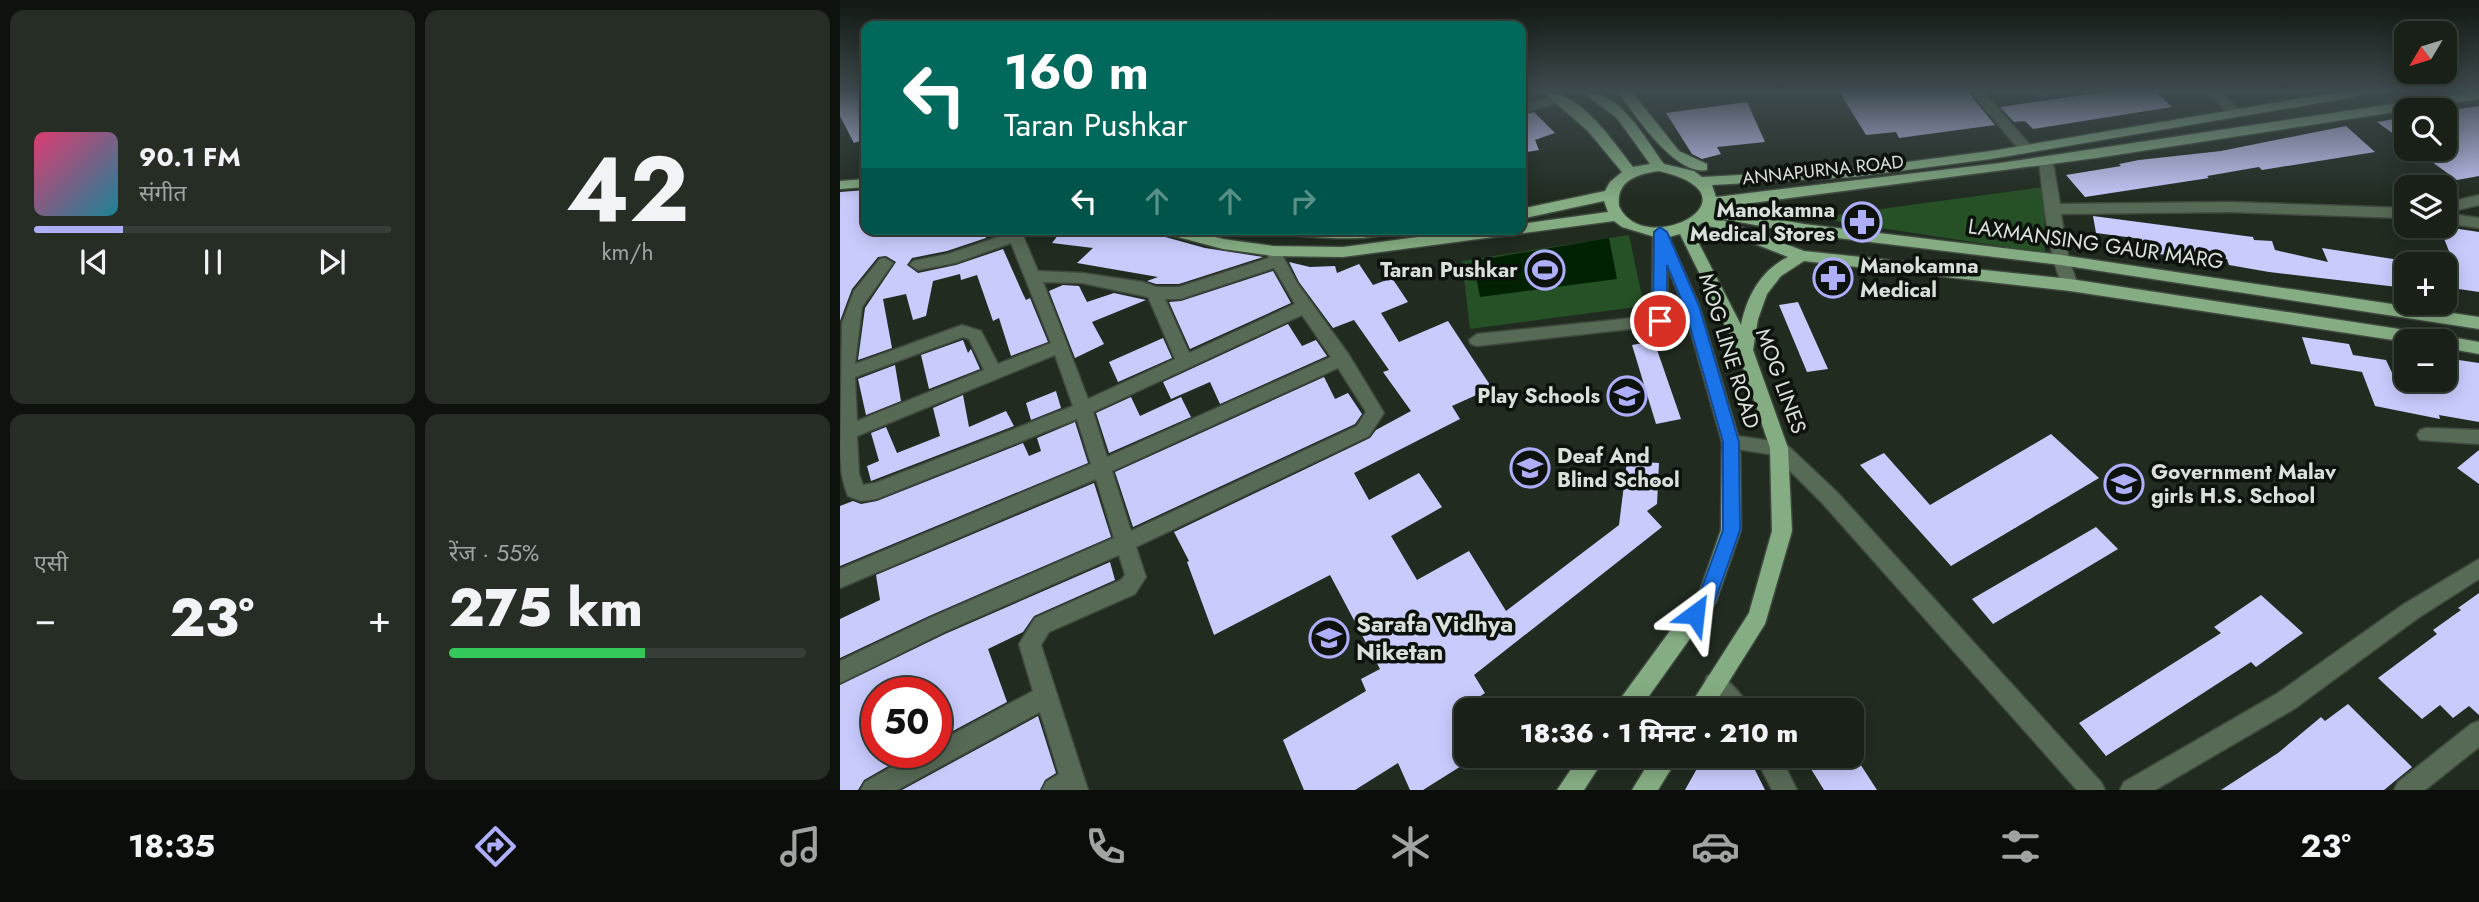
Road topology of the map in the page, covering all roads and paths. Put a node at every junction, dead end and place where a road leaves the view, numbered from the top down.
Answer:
1 (1594, 128) edge
2 (1631, 128) edge
3 (1654, 128) edge
4 (2008, 128) edge
5 (2149, 128) edge
6 (2267, 128) edge
7 (2026, 149) junction
8 (2046, 162) junction
9 (1659, 167) junction
10 (840, 173) edge
11 (861, 173) edge
12 (1630, 173) junction
13 (1762, 176) junction
14 (1701, 181) junction
15 (861, 184) edge
16 (840, 186) edge
17 (1610, 195) junction
18 (2479, 200) edge
19 (2457, 205) edge
20 (2053, 209) junction
21 (1707, 210) junction
22 (1526, 213) edge
23 (2394, 213) edge
24 (1617, 216) junction
25 (2457, 220) edge
26 (2479, 223) edge
27 (1526, 227) edge
28 (1684, 228) junction
29 (1660, 232) junction
30 (1008, 235) edge
31 (1014, 235) edge
32 (1188, 235) edge
33 (1468, 235) edge
34 (1275, 256) junction
35 (1802, 256) junction
36 (2062, 260) junction
37 (885, 263) dead end
38 (918, 265) dead end
39 (1033, 276) junction
40 (2070, 285) junction
41 (1154, 293) junction
42 (1304, 307) junction
43 (2479, 323) edge
44 (2394, 334) edge
45 (1477, 340) dead end
46 (2457, 344) edge
47 (1061, 346) junction
48 (2479, 348) edge
49 (1745, 350) junction
50 (1343, 359) junction
51 (1185, 362) junction
52 (848, 373) junction
53 (994, 373) junction
54 (1083, 409) junction
55 (849, 432) junction
56 (2426, 435) dead end
57 (2479, 438) edge
58 (1731, 442) junction
59 (1779, 448) junction
60 (1101, 468) junction
61 (1127, 542) junction
62 (2479, 568) edge
63 (840, 579) edge
64 (840, 671) edge
65 (1715, 684) junction
66 (1046, 696) junction
67 (1635, 698) edge
68 (1706, 698) edge
69 (1728, 698) edge
70 (2479, 732) edge
71 (1585, 768) edge
72 (1659, 768) edge
73 (1773, 768) edge
74 (1068, 786) edge
75 (873, 790) edge
76 (1569, 790) edge
77 (1644, 790) edge
78 (1785, 790) edge
79 (2093, 790) edge
80 (2132, 790) edge
81 (2406, 790) edge

1 - 12 main road
2 - 9 main road
3 - 13 main road
4 - 7 street
5 - 7 main road, ANNAPURNA ROAD
6 - 8 main road, ANNAPURNA ROAD
7 - 13 main road, ANNAPURNA ROAD
8 - 20 street
8 - 21 main road, ANNAPURNA ROAD
9 - 12 main road
9 - 14 main road
10 - 11 main road
12 - 17 main road
13 - 14 main road, ANNAPURNA ROAD
14 - 21 main road
15 - 16 main road
17 - 22 main road
17 - 24 main road
18 - 19 street
20 - 23 street
20 - 36 street
21 - 28 main road
21 - 35 main road
21 - 36 main road, LAXMANSING GAUR MARG
24 - 27 main road
24 - 29 main road
25 - 26 street
28 - 29 main road
28 - 49 main road, MOG LINES
29 - 45 street
29 - 58 main road, MOG LINE ROAD
30 - 38 street
31 - 39 street
32 - 34 main road
33 - 34 main road
34 - 41 street
34 - 42 street
35 - 40 main road
35 - 49 main road
36 - 40 street
36 - 43 main road, LAXMANSING GAUR MARG
37 - 52 street
39 - 41 street
39 - 47 street
40 - 44 main road
41 - 51 street
42 - 50 street
42 - 51 street
46 - 48 main road
47 - 53 street
47 - 54 street
49 - 59 main road, MOG LINES
50 - 60 street
50 - 61 street
51 - 54 street
52 - 53 street
52 - 55 street
53 - 55 street
54 - 55 street
54 - 60 street
56 - 57 street
58 - 59 street
58 - 67 main road, MOG LINE ROAD
59 - 65 main road, MOG LINES
59 - 79 street
60 - 61 street
60 - 63 street
61 - 64 street
61 - 66 street
62 - 80 street
65 - 68 main road, MOG LINES
65 - 69 street
66 - 74 street
66 - 75 street
70 - 81 street
71 - 76 main road
72 - 77 main road
73 - 78 street

